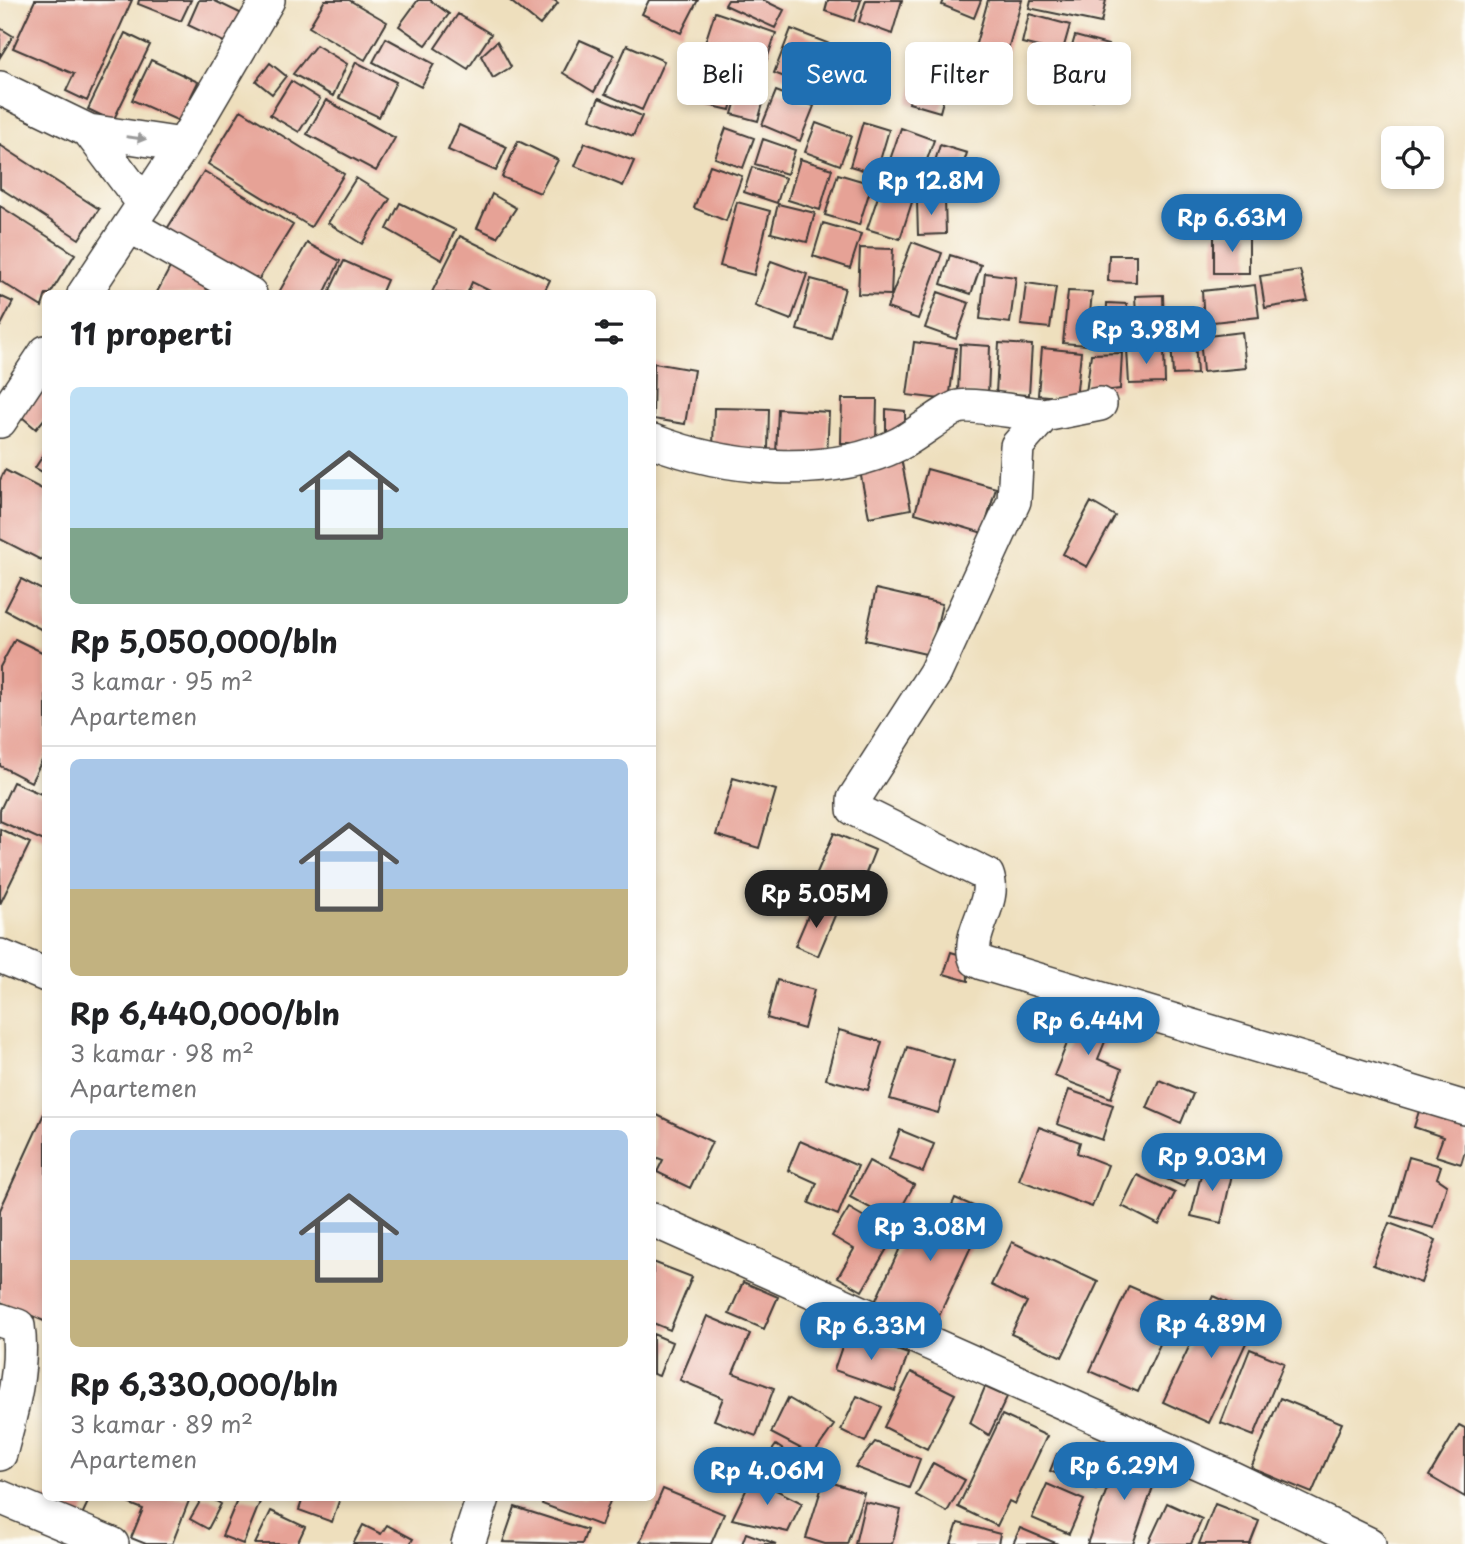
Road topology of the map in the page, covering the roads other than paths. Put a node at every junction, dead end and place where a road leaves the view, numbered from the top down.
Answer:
1 (268, 0) edge
2 (0, 88) edge
3 (89, 131) junction
4 (183, 145) junction
5 (137, 215) junction
6 (87, 290) edge
7 (244, 290) edge
8 (42, 358) edge
9 (1100, 404) dead end
10 (1044, 415) junction
11 (0, 421) edge
12 (656, 442) edge
13 (0, 956) edge
14 (42, 973) edge
15 (1465, 1108) edge
16 (656, 1221) edge
17 (0, 1320) edge
18 (0, 1454) edge
19 (0, 1497) edge
20 (482, 1501) edge
21 (112, 1544) edge
22 (468, 1544) edge
23 (1369, 1544) edge

1 - 4 street
2 - 3 street
3 -> 4 street
3 - 5 street
4 - 5 street
5 - 6 street
5 - 7 street
8 - 11 street
9 - 10 street
10 - 12 street
10 - 15 street
13 - 14 street
16 - 23 street
17 - 18 street
19 - 21 street
20 - 22 street

